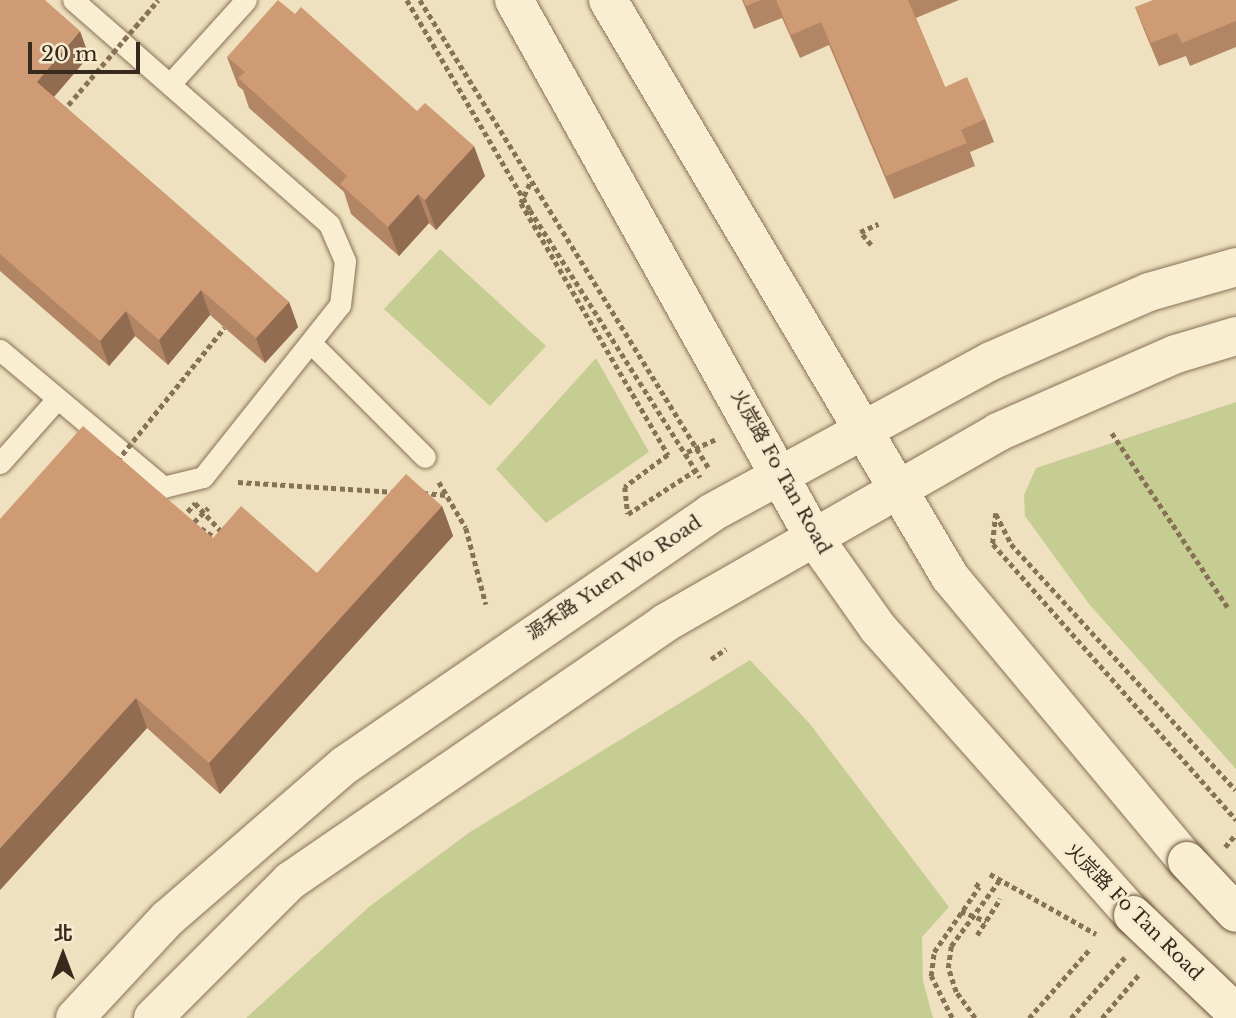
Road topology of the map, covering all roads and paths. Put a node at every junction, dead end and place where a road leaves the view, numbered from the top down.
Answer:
1 (73, 0) edge
2 (158, 0) edge
3 (246, 0) edge
4 (407, 0) edge
5 (420, 0) edge
6 (514, 0) edge
7 (608, 0) edge
8 (170, 84) junction
9 (58, 117) edge
10 (530, 184) junction
11 (522, 198) junction
12 (878, 224) dead end
13 (871, 245) dead end
14 (1236, 267) edge
15 (224, 328) edge
16 (1236, 336) edge
17 (311, 343) junction
18 (0, 350) edge
19 (57, 399) junction
20 (863, 430) junction
21 (1112, 433) dead end
22 (726, 434) dead end
23 (699, 447) junction
24 (687, 452) junction
25 (425, 457) joint
26 (0, 463) edge
27 (110, 470) edge
28 (780, 474) junction
29 (717, 483) dead end
30 (893, 488) junction
31 (226, 490) dead end
32 (446, 495) junction
33 (218, 498) dead end
34 (175, 527) edge
35 (813, 536) junction
36 (486, 604) dead end
37 (1228, 610) dead end
38 (726, 649) dead end
39 (711, 659) dead end
40 (1236, 790) edge
41 (1236, 820) edge
42 (990, 874) dead end
43 (999, 881) junction
44 (974, 883) dead end
45 (1000, 899) dead end
46 (961, 911) junction
47 (1236, 913) edge
48 (971, 917) junction
49 (986, 921) junction
50 (1122, 928) junction
51 (977, 935) dead end
52 (1089, 950) dead end
53 (1080, 1007) dead end
54 (1236, 1013) edge
55 (75, 1018) edge
56 (153, 1018) edge
57 (952, 1018) edge
58 (975, 1018) edge
59 (1029, 1018) edge
60 (1070, 1018) edge

1 - 8 lane
2 - 9 path, bridge
3 - 8 lane
4 - 11 path
5 - 10 path
6 - 28 main road, 火炭路 Fo Tan Road
7 - 20 main road
8 - 17 lane
10 - 11 path
10 - 23 path
11 - 24 path
11 - 24 path
12 - 13 path
14 - 20 main road, 源禾路 Yuen Wo Road
15 - 27 path, bridge
16 - 30 main road
17 - 19 lane
17 - 25 lane
18 - 19 lane
19 - 26 lane
20 - 28 main road, 源禾路 Yuen Wo Road
20 - 30 main road
21 - 37 path
22 - 23 path
23 - 24 path
23 - 29 path
25 - 32 path
28 - 35 main road, 火炭路 Fo Tan Road
28 - 55 main road, 源禾路 Yuen Wo Road
30 - 35 main road
30 - 47 main road, bridge
31 - 32 path
32 - 36 path
33 - 34 path, bridge
35 - 50 main road, 火炭路 Fo Tan Road
35 - 56 main road
38 - 39 path
40 - 41 path
42 - 43 path, 火炭路 Fo Tan Road
43 - 48 path
43 - 50 path, 火炭路 Fo Tan Road
44 - 46 path
45 - 49 path
46 - 48 path
46 - 57 path
48 - 49 path
48 - 58 path
49 - 51 path
50 - 54 main road, 火炭路 Fo Tan Road, bridge
52 - 59 path
53 - 60 path

